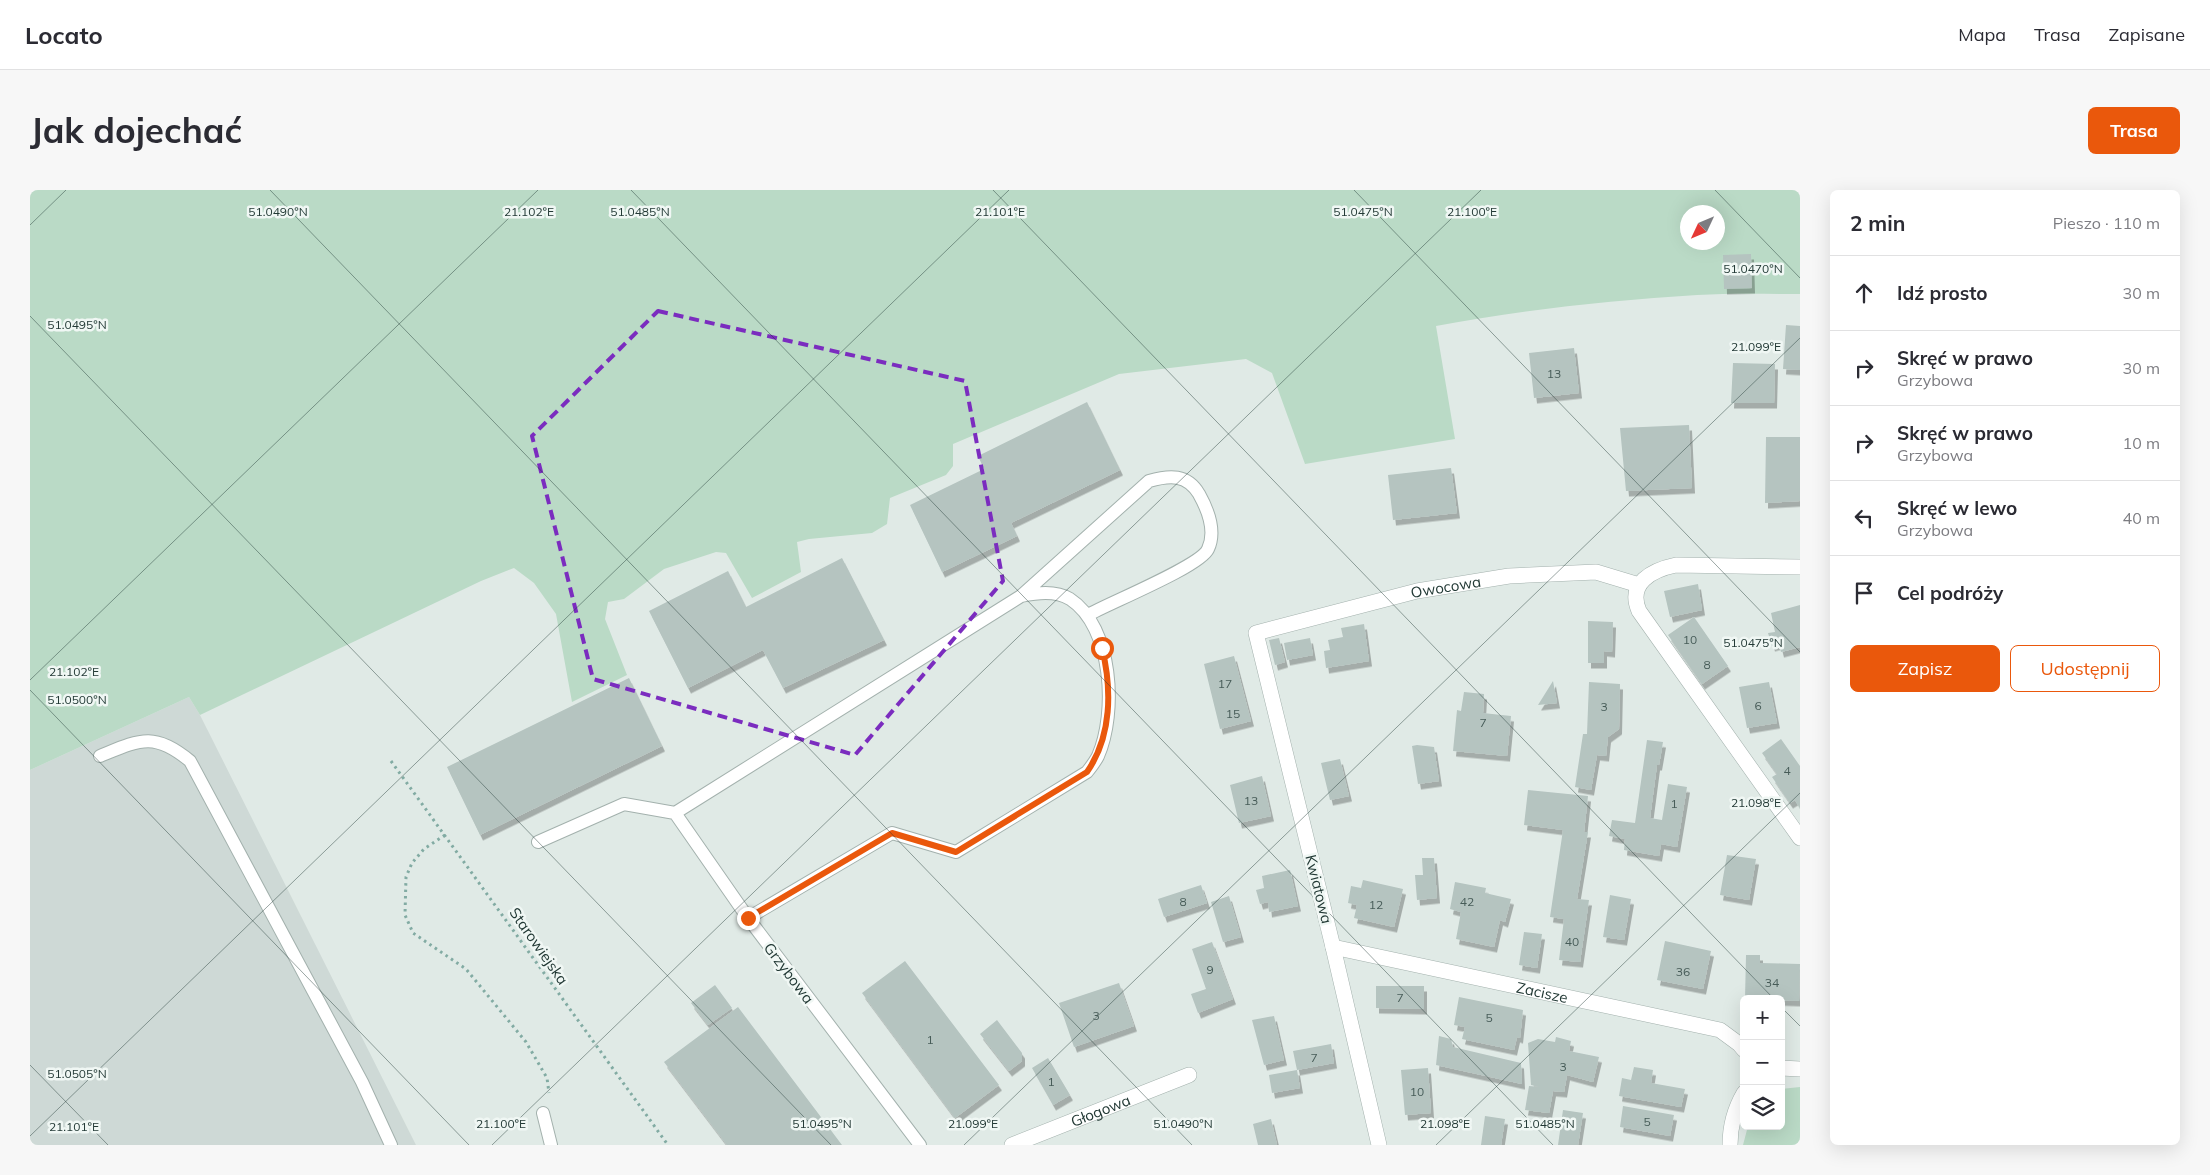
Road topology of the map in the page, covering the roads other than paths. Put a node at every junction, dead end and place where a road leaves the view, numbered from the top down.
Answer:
1 (1800, 567) edge
2 (1639, 585) junction
3 (1021, 596) junction
4 (1088, 615) junction
5 (1256, 633) joint
6 (100, 756) dead end
7 (675, 813) junction
8 (1800, 838) edge
9 (538, 842) dead end
10 (748, 918) junction
11 (1333, 947) junction
12 (1740, 1045) edge
13 (1785, 1068) edge
14 (1800, 1069) edge
15 (1189, 1075) dead end
16 (1740, 1101) edge
17 (543, 1113) road end
18 (391, 1145) edge
19 (551, 1145) edge
20 (920, 1145) edge
21 (1012, 1145) edge
22 (1379, 1145) edge
23 (1730, 1145) edge

1 - 2 street
2 - 5 street, Owocowa
2 - 8 street
3 - 4 lane
3 - 4 lane
3 - 7 lane
4 - 10 lane
5 - 11 street, Kwiatowa
6 - 18 lane
7 - 9 lane
7 - 10 lane, Grzybowa
10 - 20 lane, Grzybowa
11 - 12 street, Zacisze
11 - 22 street, Kwiatowa
13 - 14 street
15 - 21 street, Głogowa
16 - 23 street
17 - 19 lane

